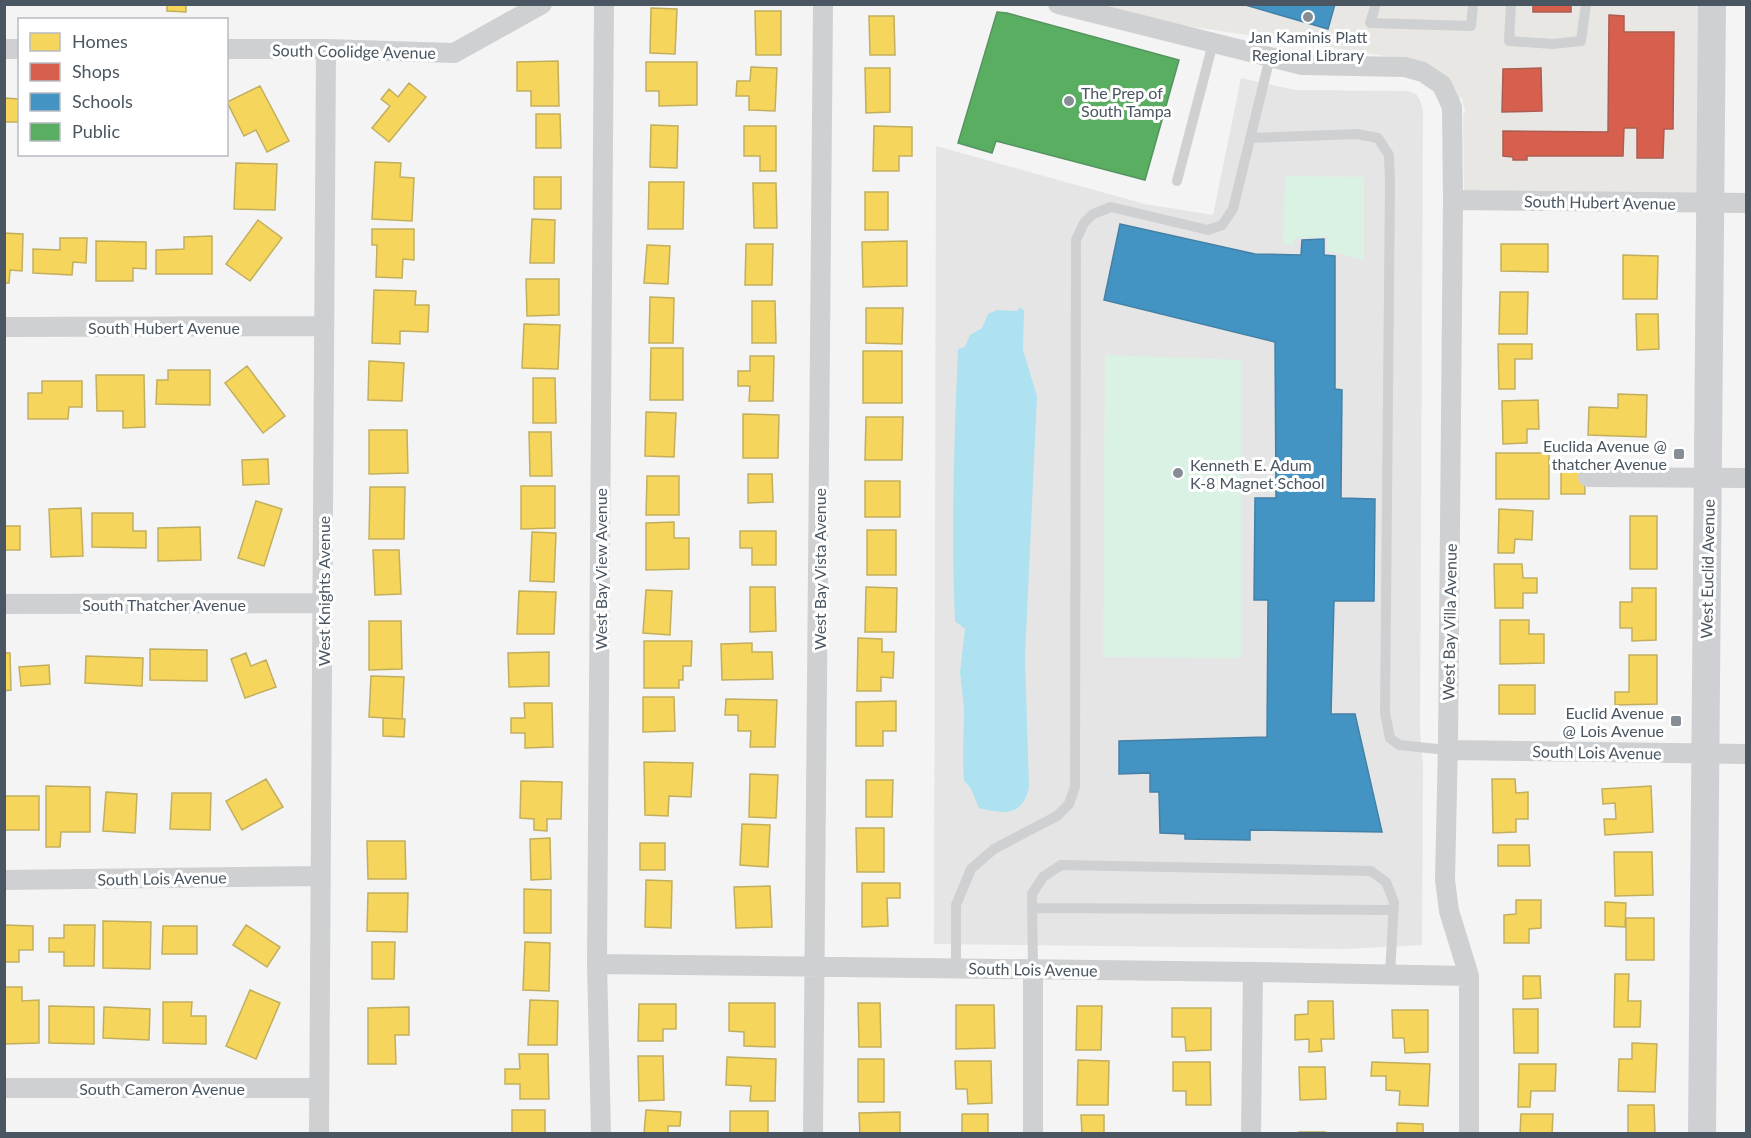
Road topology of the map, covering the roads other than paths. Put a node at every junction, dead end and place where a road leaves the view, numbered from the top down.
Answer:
1 (542, 4) edge
2 (604, 4) edge
3 (823, 4) edge
4 (1058, 4) edge
5 (1376, 4) edge
6 (1473, 4) edge
7 (1511, 4) edge
8 (1586, 4) edge
9 (1712, 4) edge
10 (1213, 43) junction
11 (326, 48) junction
12 (228, 49) edge
13 (1270, 57) junction
14 (1250, 138) junction
15 (1177, 181) dead end
16 (1453, 200) junction
17 (1711, 203) junction
18 (1746, 203) edge
19 (324, 326) junction
20 (4, 327) edge
21 (1588, 477) dead end
22 (1708, 478) junction
23 (1746, 478) edge
24 (322, 603) junction
25 (4, 604) edge
26 (1447, 750) junction
27 (1705, 753) junction
28 (1746, 753) edge
29 (320, 876) junction
30 (4, 880) edge
31 (1032, 908) junction
32 (1394, 910) junction
33 (597, 964) junction
34 (816, 966) junction
35 (956, 969) junction
36 (1033, 970) junction
37 (1253, 972) junction
38 (1390, 975) junction
39 (1468, 976) junction
40 (4, 1088) edge
41 (319, 1088) junction
42 (319, 1134) edge
43 (601, 1134) edge
44 (813, 1134) edge
45 (1033, 1134) edge
46 (1251, 1134) edge
47 (1468, 1134) edge
48 (1702, 1134) edge

1 - 11 street, South Coolidge Avenue
2 - 33 street, West Bay View Avenue
3 - 34 street, West Bay Vista Avenue
4 - 10 street
5 - 6 lane
7 - 8 lane
9 - 17 street, West Euclid Avenue
10 - 13 street
10 - 15 lane
11 - 12 street, South Coolidge Avenue
11 - 19 street, West Knights Avenue
13 - 14 lane
13 - 16 street, West Bay Villa Avenue
14 - 26 lane
14 - 35 lane
16 - 17 street, South Hubert Avenue
16 - 26 street, West Bay Villa Avenue
17 - 18 street, South Hubert Avenue
17 - 22 street, West Euclid Avenue
19 - 20 street, South Hubert Avenue
19 - 24 street, West Knights Avenue
21 - 22 street
22 - 23 street
22 - 27 street, West Euclid Avenue
24 - 25 street, South Thatcher Avenue
24 - 29 street, West Knights Avenue
26 - 27 street, South Lois Avenue
26 - 39 street, West Bay Villa Avenue
27 - 28 street, South Lois Avenue
27 - 48 street, West Euclid Avenue
29 - 30 street, South Lois Avenue
29 - 41 street, West Knights Avenue
31 - 32 lane
31 - 32 lane
31 - 36 lane
32 - 38 lane
33 - 34 street, South Lois Avenue
33 - 43 street, West Bay View Avenue
34 - 35 street, South Lois Avenue
34 - 44 street, West Bay Vista Avenue
35 - 36 street, South Lois Avenue
36 - 37 street, South Lois Avenue
36 - 45 street
37 - 38 street, South Lois Avenue
37 - 46 street
38 - 39 street, South Lois Avenue
39 - 47 street, West Bay Villa Avenue
40 - 41 street, South Cameron Avenue
41 - 42 street, West Knights Avenue

